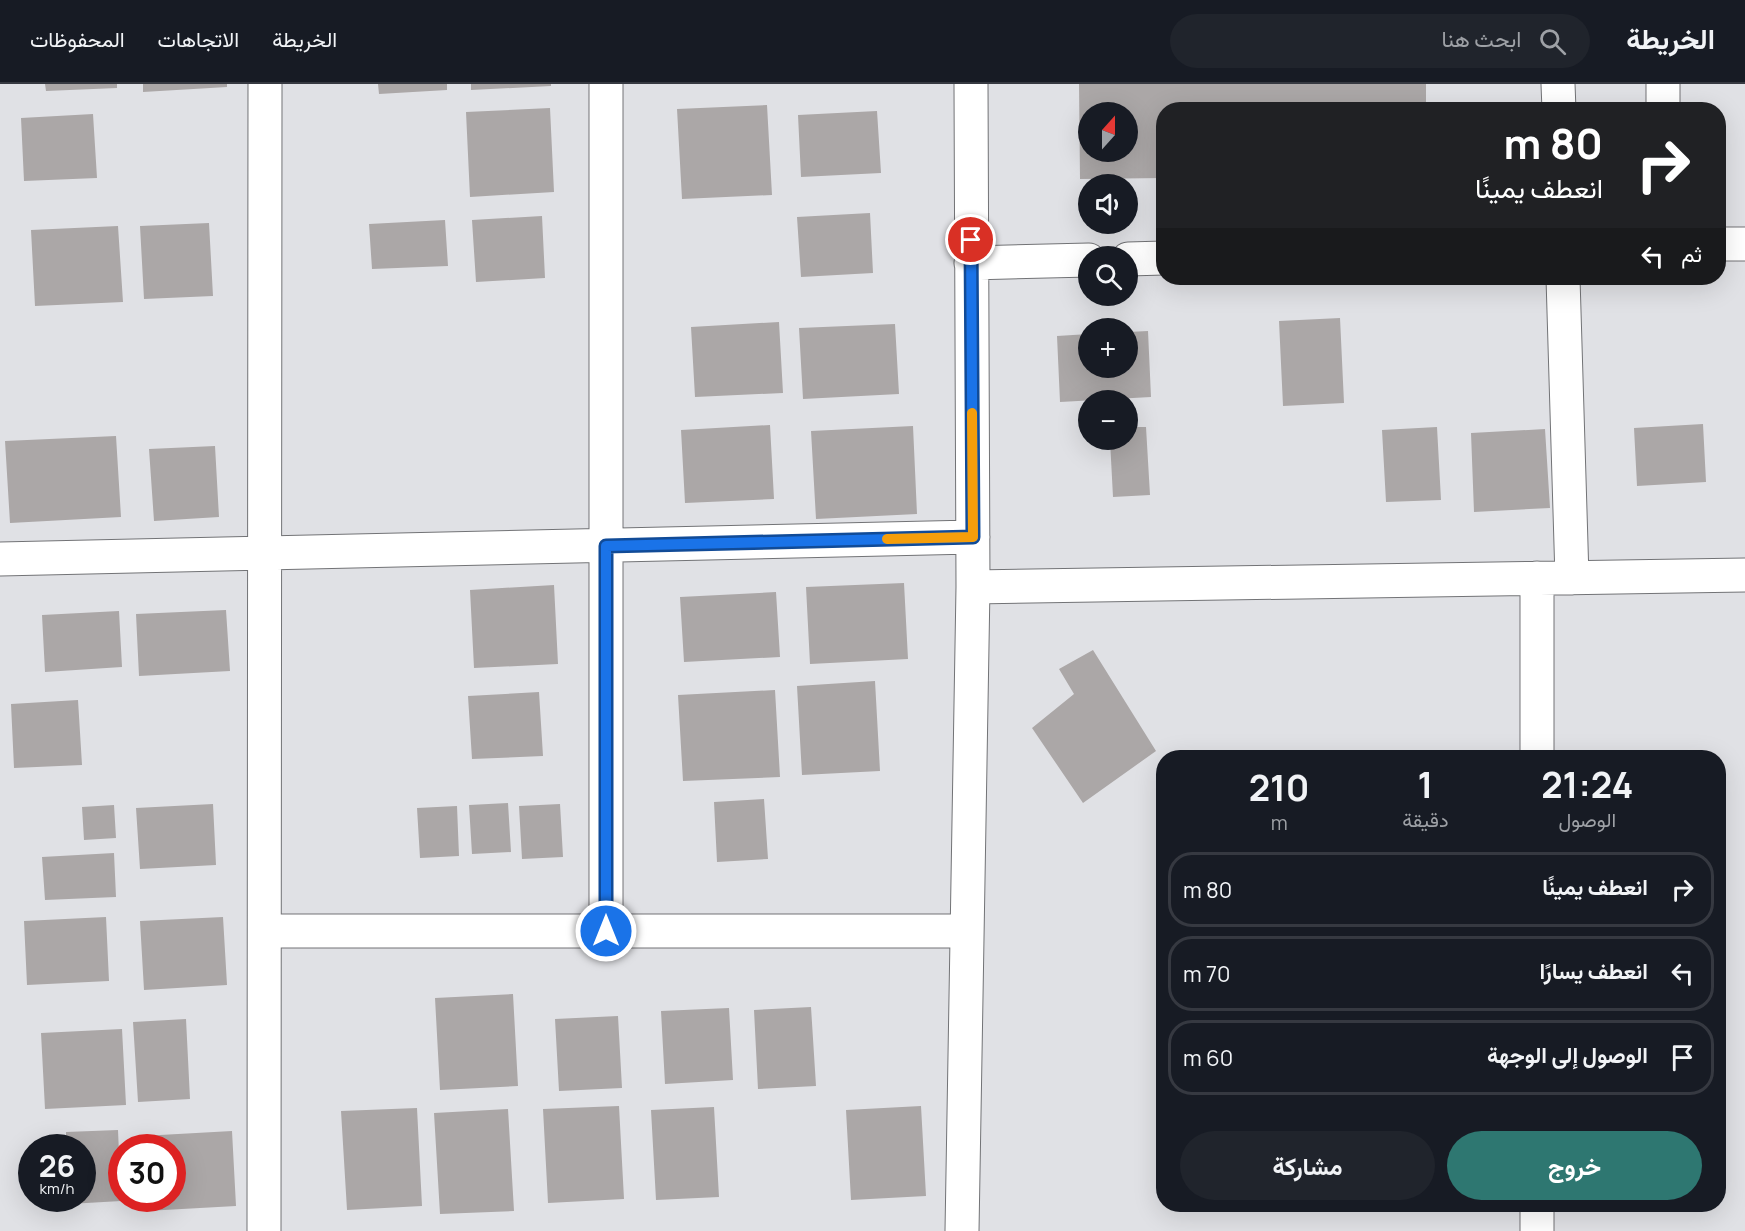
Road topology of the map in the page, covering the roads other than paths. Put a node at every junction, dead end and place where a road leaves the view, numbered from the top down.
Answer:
1 (265, 84) edge
2 (606, 84) edge
3 (970, 84) edge
4 (1558, 84) edge
5 (1663, 84) edge
6 (1559, 102) edge
7 (1663, 102) edge
8 (1726, 244) edge
9 (1745, 244) edge
10 (1156, 258) edge
11 (1138, 259) edge
12 (1078, 260) edge
13 (971, 263) junction
14 (1563, 285) edge
15 (973, 537) junction
16 (606, 546) junction
17 (265, 553) junction
18 (0, 559) edge
19 (1745, 575) edge
20 (1537, 578) junction
21 (1572, 578) junction
22 (973, 587) junction
23 (1537, 750) edge
24 (265, 931) junction
25 (606, 931) junction
26 (967, 931) junction
27 (1537, 1212) edge
28 (264, 1231) edge
29 (962, 1231) edge
30 (1537, 1231) edge

1 - 17 street
2 - 16 street
3 - 13 street
4 - 6 street
5 - 7 street
8 - 9 street
10 - 11 street
12 - 13 street
13 - 15 street
14 - 21 street
15 - 16 street
15 - 22 street
16 - 17 street
16 - 25 street
17 - 18 street
17 - 24 street
19 - 21 street
20 - 21 street
20 - 22 street
20 - 23 street
22 - 26 street
24 - 25 street
24 - 28 street
25 - 26 street
26 - 29 street
27 - 30 street

